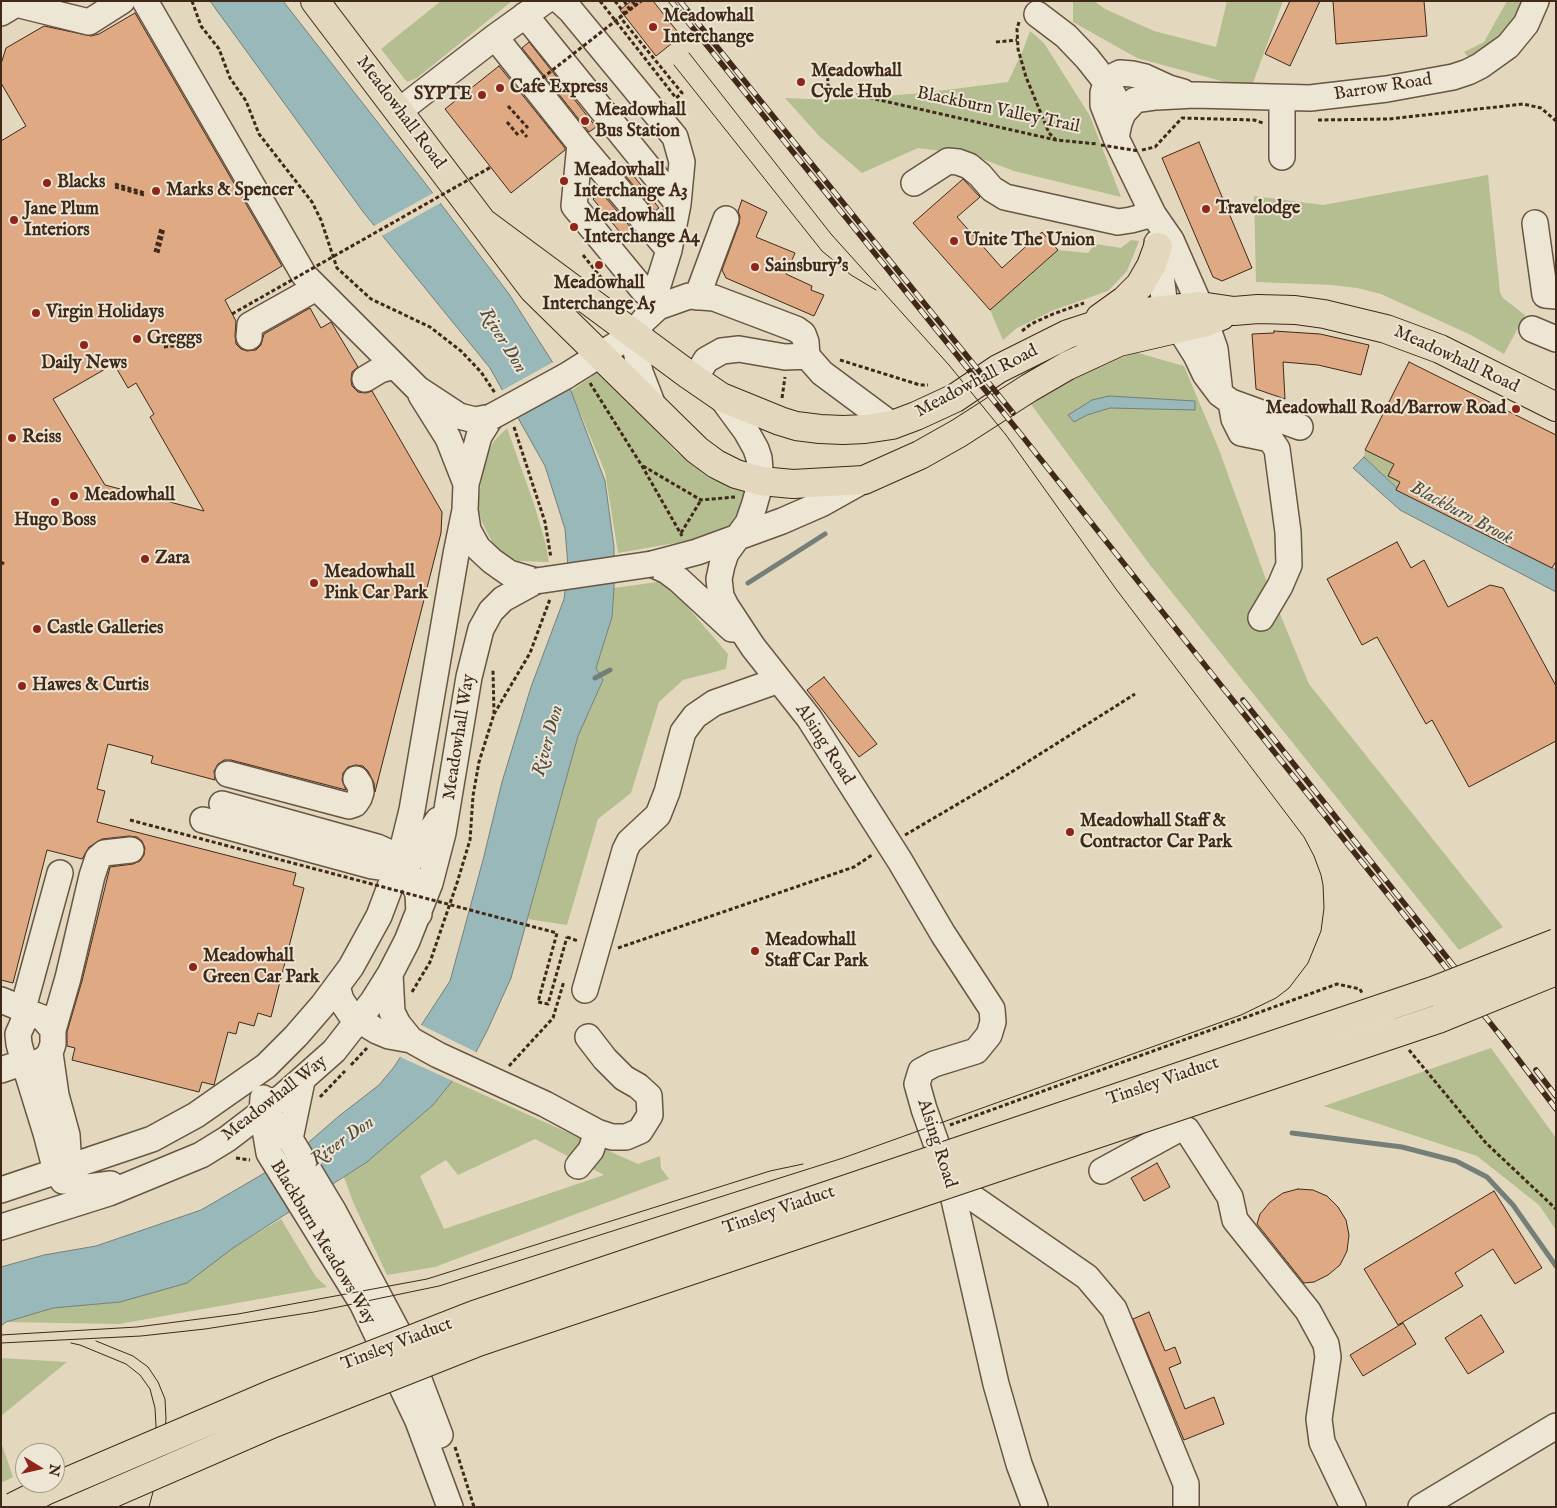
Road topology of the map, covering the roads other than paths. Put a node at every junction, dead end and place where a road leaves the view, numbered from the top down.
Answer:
1 (122, 1) edge
2 (145, 1) edge
3 (315, 1) edge
4 (560, 1) edge
5 (1536, 1) edge
6 (535, 8) edge
7 (1, 13) edge
8 (1032, 17) road end
9 (1066, 36) junction
10 (495, 37) junction
11 (1150, 87) junction
12 (1105, 94) junction
13 (1282, 98) junction
14 (399, 111) junction
15 (580, 144) junction
16 (1282, 157) dead end
17 (914, 183) dead end
18 (678, 204) junction
19 (1153, 214) junction
20 (726, 219) dead end
21 (1535, 223) dead end
22 (485, 224) junction
23 (1158, 247) junction
24 (669, 250) junction
25 (310, 282) junction
26 (1556, 296) edge
27 (697, 297) junction
28 (656, 302) junction
29 (1203, 314) junction
30 (1088, 315) junction
31 (1174, 318) junction
32 (1532, 329) dead end
33 (633, 334) junction
34 (249, 337) dead end
35 (1556, 339) edge
36 (809, 359) junction
37 (582, 365) junction
38 (394, 366) junction
39 (365, 379) dead end
40 (699, 382) junction
41 (418, 389) junction
42 (721, 397) junction
43 (1225, 398) junction
44 (1556, 407) edge
45 (655, 409) junction
46 (491, 417) junction
47 (892, 424) junction
48 (1300, 427) dead end
49 (864, 480) junction
50 (466, 484) junction
51 (759, 489) junction
52 (465, 510) junction
53 (736, 539) junction
54 (652, 564) junction
55 (536, 581) junction
56 (1261, 618) dead end
57 (753, 647) junction
58 (779, 680) junction
59 (228, 774) dead end
60 (356, 779) dead end
61 (449, 803) junction
62 (222, 804) dead end
63 (412, 810) junction
64 (203, 820) dead end
65 (131, 850) dead end
66 (360, 852) junction
67 (399, 863) junction
68 (60, 873) dead end
69 (419, 914) junction
70 (379, 916) junction
71 (1556, 934) edge
72 (1556, 943) edge
73 (1556, 957) edge
74 (1556, 972) edge
75 (390, 974) junction
76 (575, 982) road end
77 (1556, 982) edge
78 (337, 986) junction
79 (1, 1000) edge
80 (1, 1019) edge
81 (358, 1020) junction
82 (41, 1028) junction
83 (588, 1037) dead end
84 (411, 1040) junction
85 (11, 1060) edge
86 (266, 1066) junction
87 (302, 1081) junction
88 (262, 1112) junction
89 (196, 1115) junction
90 (66, 1129) junction
91 (597, 1132) junction
92 (227, 1139) junction
93 (292, 1144) junction
94 (117, 1152) junction
95 (272, 1158) junction
96 (578, 1166) dead end
97 (1102, 1171) dead end
98 (62, 1172) junction
99 (950, 1182) junction
100 (131, 1184) junction
101 (1, 1190) edge
102 (36, 1217) junction
103 (1, 1227) edge
104 (1556, 1426) edge
105 (65, 1471) edge
106 (13, 1507) edge
107 (43, 1507) edge
108 (80, 1507) edge
109 (108, 1507) edge
110 (450, 1507) edge
111 (465, 1507) edge
112 (1035, 1507) edge
113 (1186, 1507) edge
114 (1353, 1507) edge
115 (1421, 1507) edge

1 - 7 street
2 - 25 street
3 - 14 main road, Meadowhall Road
4 - 18 street
5 - 13 street, Barrow Road
6 - 10 street
6 - 18 street
8 - 9 street
9 - 11 street
9 - 12 street
10 - 14 street
10 - 15 street
11 - 12 street, Barrow Road
11 - 12 street, Barrow Road
11 - 13 street, Barrow Road
12 - 19 street
13 - 16 street
14 - 22 main road, Meadowhall Road
15 - 24 street
15 - 28 street
17 - 19 street
18 - 24 street
19 - 23 street
19 - 29 street
20 - 27 street
21 - 26 street
22 - 33 main road, Meadowhall Road
22 - 37 main road, Meadowhall Road
23 - 30 main road
23 - 31 street
24 - 28 street
25 - 34 street
25 - 38 street
27 - 28 street
27 - 36 street
28 - 33 street
29 - 31 main road, Meadowhall Road
29 - 43 street
29 - 44 main road, Meadowhall Road
30 - 31 main road, Meadowhall Road
30 - 47 main road, Meadowhall Road
31 - 43 street
31 - 49 main road, Meadowhall Road
32 - 35 street
33 - 37 street
33 - 40 main road, Meadowhall Road
33 - 45 street, Meadowhall Road
36 - 40 street
36 - 47 street
37 - 45 main road, Meadowhall Road
37 - 46 street, bridge
38 - 39 street
38 - 41 street
40 - 42 main road, Meadowhall Road
41 - 46 street
41 - 50 street
42 - 47 main road, Meadowhall Road
42 - 51 street, Meadowhall Road
43 - 48 street
43 - 56 street
45 - 51 main road, Meadowhall Road
46 - 50 street, Meadowhall Way
49 - 51 main road, Meadowhall Road
49 - 53 street, Meadowhall Road
50 - 52 street, Meadowhall Way
51 - 53 street, Meadowhall Road
52 - 55 street, Meadowhall Way
52 - 63 street, Meadowhall Way
53 - 54 street, Meadowhall Way
53 - 57 street, Alsing Road
54 - 55 street, Meadowhall Way, bridge
54 - 57 street, Alsing Road
55 - 61 street, Meadowhall Way
57 - 58 street, Alsing Road
58 - 76 street
58 - 99 street, Alsing Road
59 - 60 street
61 - 67 street
61 - 69 street, Meadowhall Way
62 - 66 street
63 - 66 street
63 - 67 street, Meadowhall Way
64 - 66 street
65 - 82 street
66 - 67 street
66 - 70 street
67 - 69 street
67 - 70 street, Meadowhall Way
68 - 82 street
69 - 75 street, Meadowhall Way
70 - 78 street, Meadowhall Way
71 - 105 main road, Tinsley Viaduct
72 - 106 main road, Tinsley Viaduct, bridge
73 - 107 street, bridge
74 - 108 main road, Tinsley Viaduct, bridge
75 - 81 street, Meadowhall Way
75 - 84 street
77 - 109 main road, Tinsley Viaduct
78 - 81 street
78 - 86 street, Meadowhall Way
79 - 82 street
80 - 85 street
81 - 84 street
81 - 87 street, Meadowhall Way
82 - 85 street
82 - 85 street
82 - 90 street
83 - 91 street
84 - 91 street
85 - 98 street
86 - 88 street
86 - 89 street, Meadowhall Way
87 - 88 street, Meadowhall Way
87 - 93 street
88 - 89 street
88 - 92 street, Meadowhall Way
88 - 93 street, Blackburn Meadows Way
88 - 95 street, Blackburn Meadows Way
89 - 94 street, Meadowhall Way
90 - 94 street
90 - 98 street
91 - 96 street
92 - 95 street
92 - 100 street, Meadowhall Way
93 - 111 street, Blackburn Meadows Way
94 - 98 street, Meadowhall Way
95 - 110 street, Blackburn Meadows Way
97 - 114 street
98 - 100 street
98 - 101 street, Meadowhall Way
98 - 102 street
99 - 112 street, Alsing Road
99 - 113 street
100 - 102 street, Meadowhall Way
102 - 103 street, Meadowhall Way
104 - 115 street

